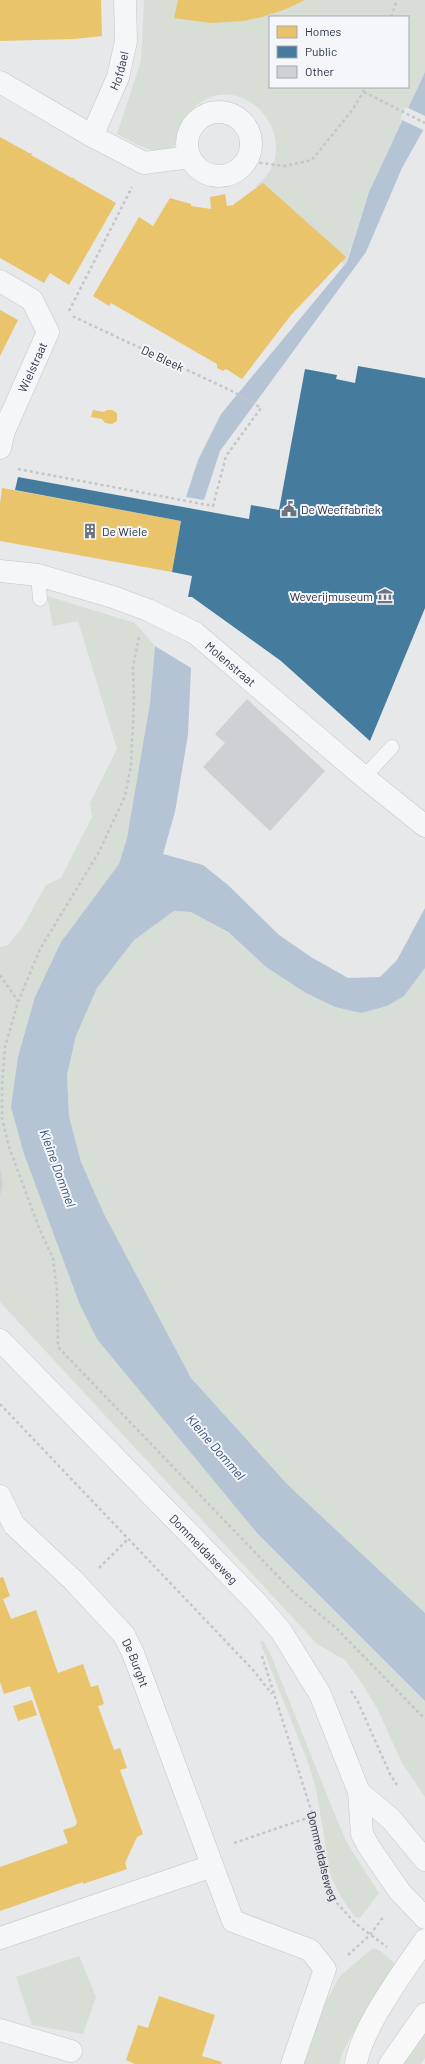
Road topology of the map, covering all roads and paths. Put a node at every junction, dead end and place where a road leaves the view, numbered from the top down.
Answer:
1 (125, 0) edge
2 (397, 0) edge
3 (391, 16) edge
4 (0, 82) edge
5 (366, 88) edge
6 (364, 92) junction
7 (425, 123) edge
8 (92, 136) junction
9 (190, 158) junction
10 (248, 159) junction
11 (144, 164) junction
12 (0, 281) edge
13 (0, 448) edge
14 (15, 469) dead end
15 (0, 571) edge
16 (38, 575) junction
17 (40, 599) dead end
18 (148, 610) junction
19 (392, 747) dead end
20 (364, 777) junction
21 (425, 826) edge
22 (0, 975) edge
23 (18, 1002) junction
24 (0, 1340) edge
25 (0, 1404) edge
26 (0, 1496) edge
27 (128, 1539) junction
28 (79, 1587) junction
29 (425, 1719) edge
30 (359, 1792) junction
31 (313, 1816) junction
32 (209, 1859) junction
33 (425, 1860) edge
34 (425, 1918) edge
35 (370, 1935) dead end
36 (0, 1938) edge
37 (425, 1940) edge
38 (425, 2014) edge
39 (0, 2030) edge
40 (71, 2051) dead end
41 (292, 2064) edge
42 (356, 2064) edge
43 (390, 2064) edge

1 - 8 street, Hofdael
2 - 3 path
4 - 8 street
5 - 6 path
6 - 7 path
6 - 10 path
8 - 11 street
9 - 10 street
9 - 10 street
9 - 11 street
11 - 14 path, De Bleek
12 - 13 street, Wielstraat
15 - 16 street, Molenstraat
16 - 17 lane
16 - 18 street, Molenstraat
18 - 20 street, Molenstraat
18 - 23 path
19 - 20 lane
20 - 21 street, Molenstraat
22 - 23 path
23 - 29 path
24 - 30 street, Dommeldalseweg
25 - 27 path
26 - 28 street, De Burght
27 - 28 path
27 - 31 path, Dommeldalseweg
28 - 32 street, De Burght
30 - 33 street, Dommeldalseweg
30 - 34 street, Dommeldalseweg
31 - 32 path
31 - 35 path, Dommeldalseweg
32 - 36 street
32 - 41 street, De Burght
37 - 42 main road
38 - 43 main road
39 - 40 street

